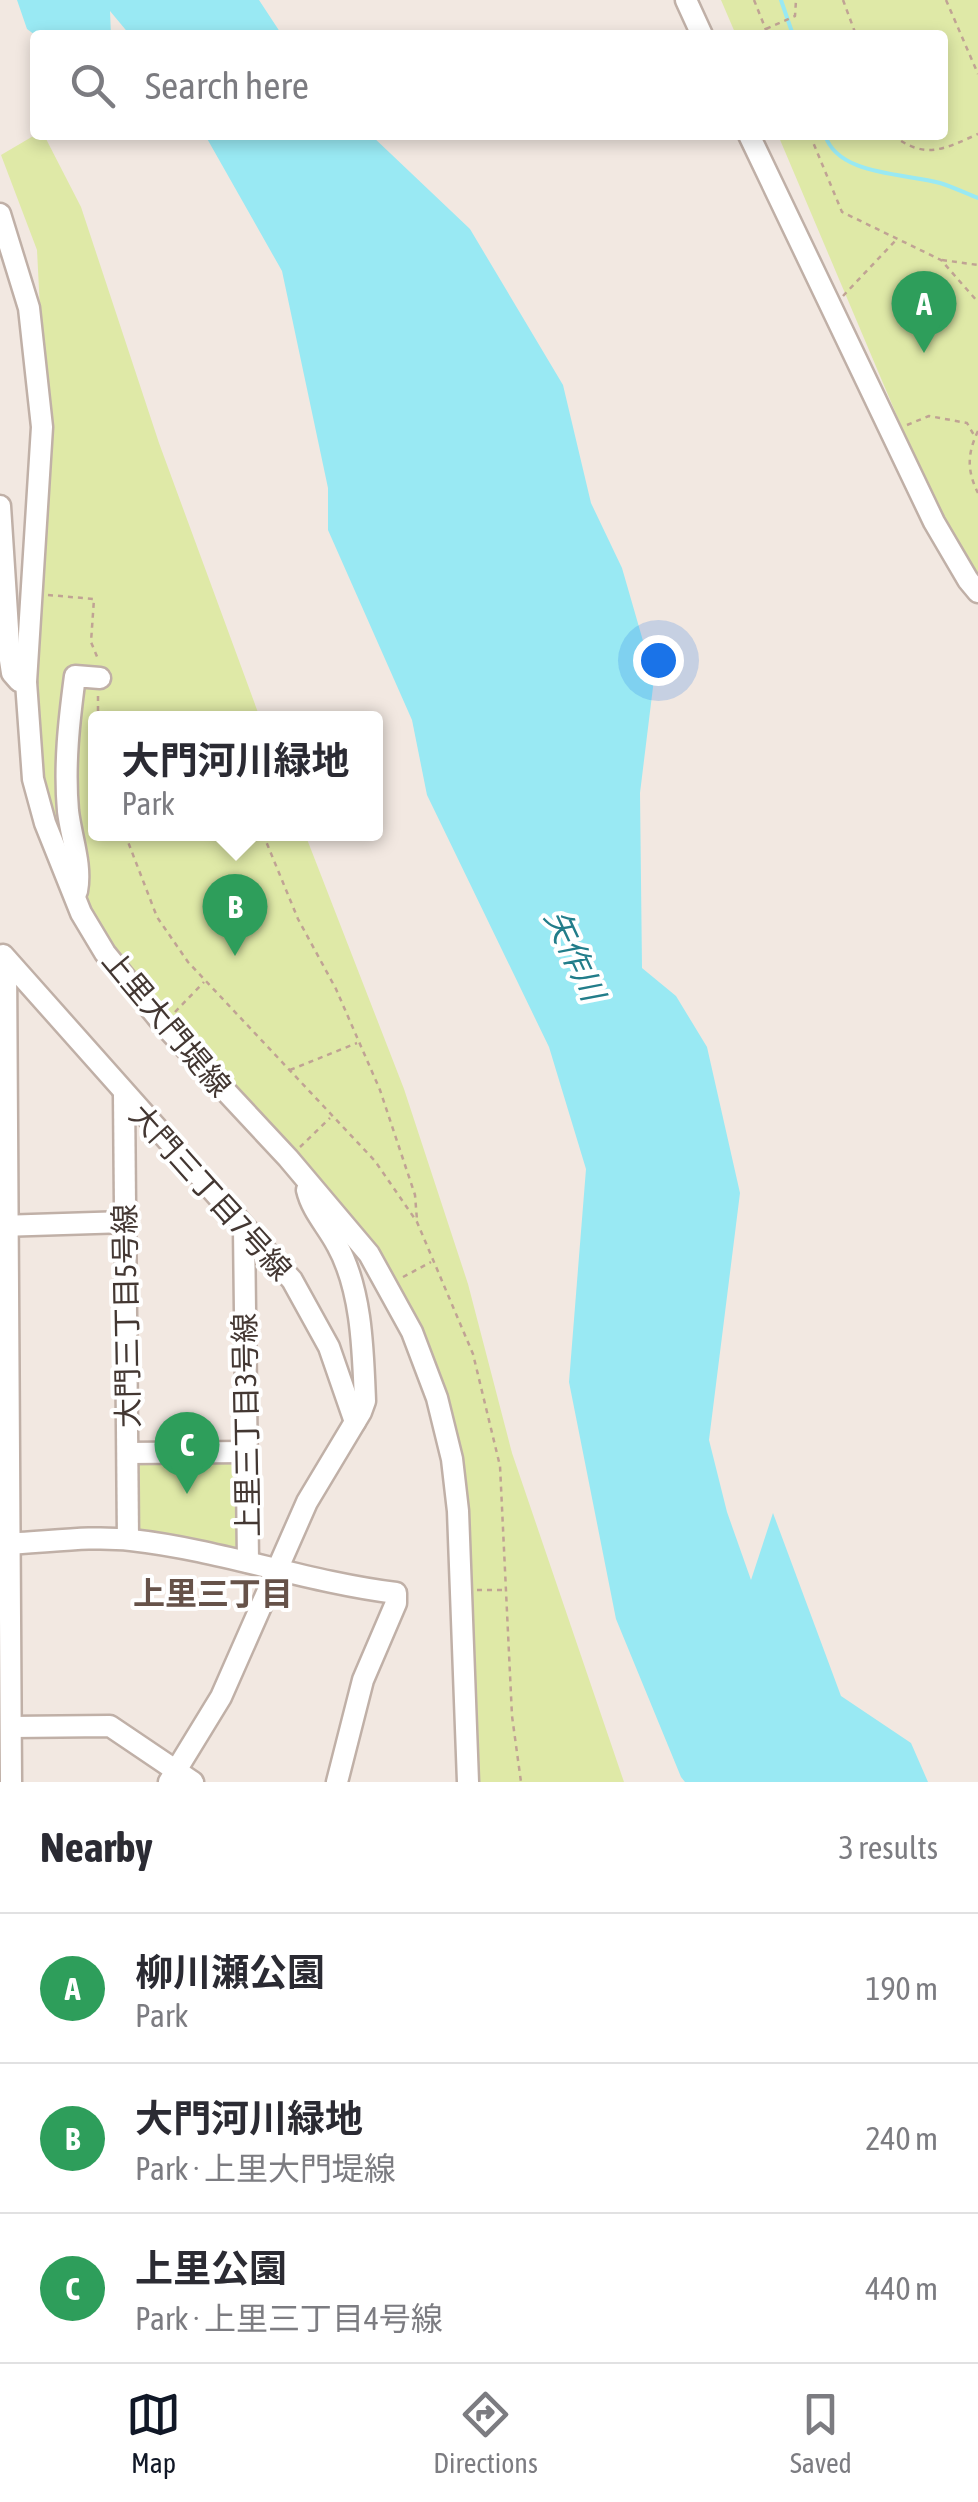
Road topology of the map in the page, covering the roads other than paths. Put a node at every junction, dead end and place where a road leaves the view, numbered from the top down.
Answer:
1 (686, 0) edge
2 (700, 30) edge
3 (750, 140) edge
4 (0, 214) edge
5 (0, 506) edge
6 (978, 592) edge
7 (100, 678) road end
8 (26, 682) junction
9 (74, 897) junction
10 (3, 955) edge
11 (124, 1094) junction
12 (308, 1182) junction
13 (126, 1222) junction
14 (3, 1226) edge
15 (244, 1228) junction
16 (355, 1422) junction
17 (246, 1452) junction
18 (128, 1454) junction
19 (128, 1539) junction
20 (5, 1544) edge
21 (248, 1562) junction
22 (277, 1570) junction
23 (11, 1727) junction
24 (179, 1778) edge
25 (11, 1782) edge
26 (336, 1782) edge
27 (468, 1782) edge

1 - 2 street
3 - 6 street
4 - 8 street, 上里大門堤線
5 - 8 street
7 - 9 street
8 - 9 street, 上里大門堤線
9 - 12 street, 上里大門堤線
10 - 11 street, 大門三丁目7号線
10 - 14 street
11 - 13 street, 大門三丁目5号線
11 - 15 street, 大門三丁目7号線
12 - 16 street
12 - 27 street, 上里大門堤線
13 - 14 street
13 - 18 street, 大門三丁目5号線
14 - 20 street
15 - 16 street, 大門三丁目7号線
15 - 17 street, 上里三丁目3号線
16 - 22 street
17 - 18 street
17 - 21 street, 上里三丁目3号線
18 - 19 street, 大門三丁目5号線
19 - 20 street
19 - 21 street
20 - 23 street
21 - 22 street
22 - 24 street
22 - 26 street
23 - 24 street
23 - 25 street

